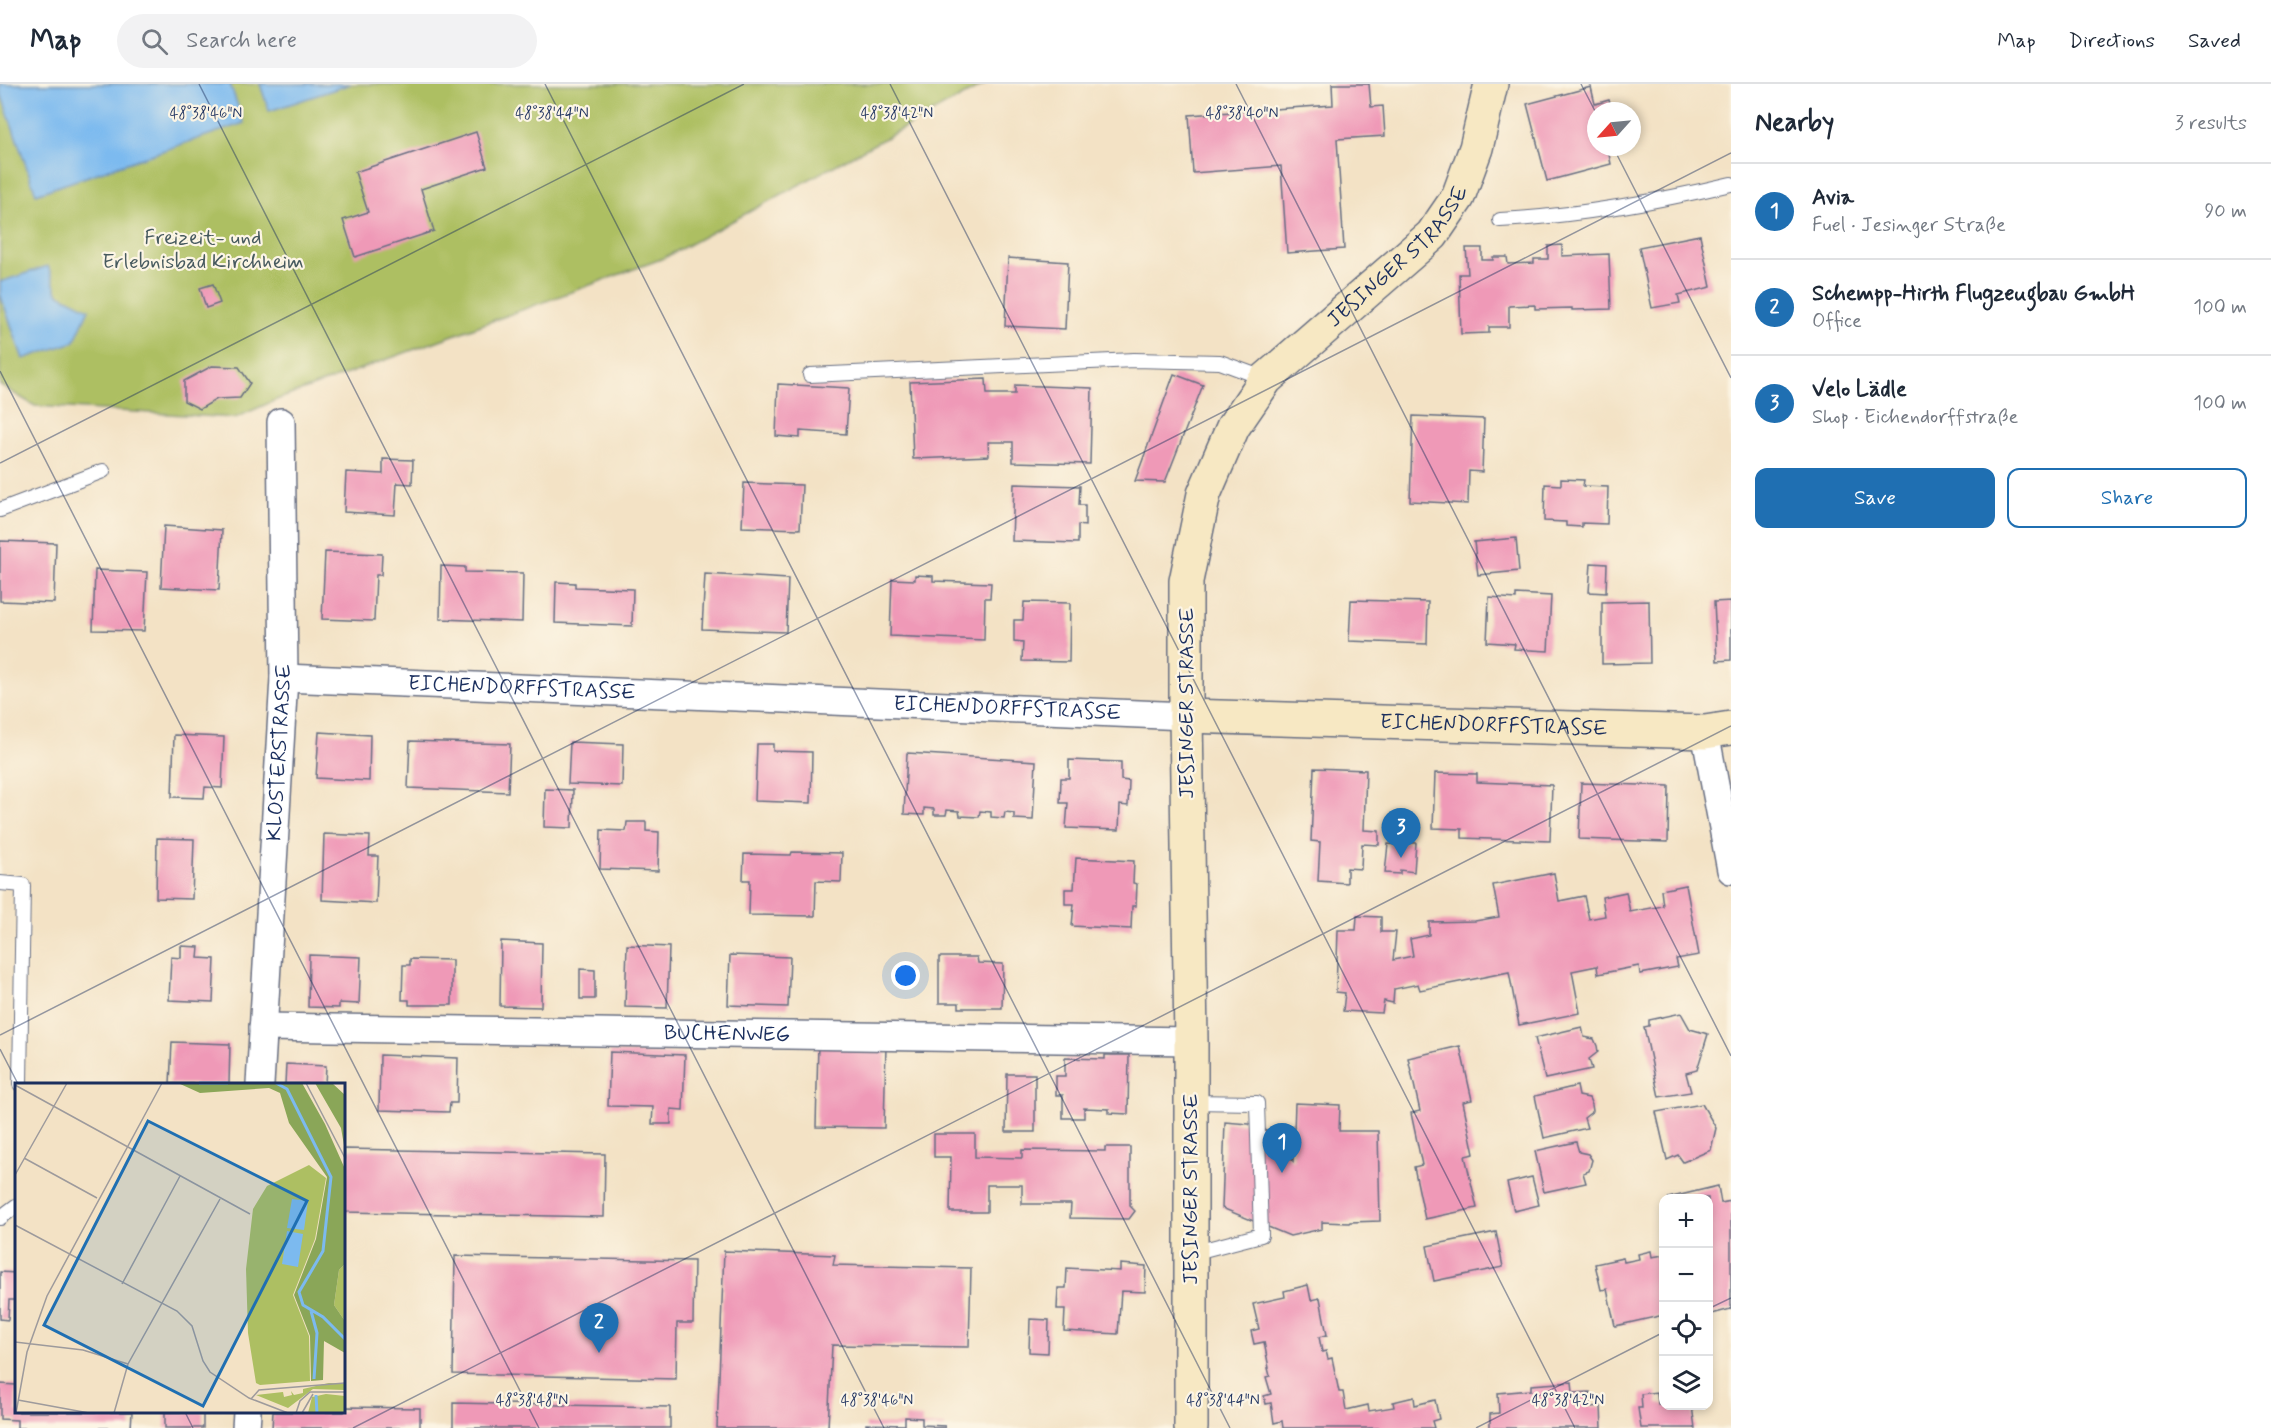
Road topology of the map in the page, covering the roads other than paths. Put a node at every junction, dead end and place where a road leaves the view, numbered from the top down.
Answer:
1 (1491, 84) edge
2 (1731, 184) edge
3 (1500, 220) dead end
4 (810, 375) dead end
5 (1266, 379) junction
6 (280, 422) dead end
7 (103, 471) dead end
8 (0, 510) edge
9 (284, 678) junction
10 (1185, 716) junction
11 (1718, 730) edge
12 (1731, 870) edge
13 (0, 883) edge
14 (263, 1027) junction
15 (1191, 1041) junction
16 (20, 1083) edge
17 (260, 1083) edge
18 (1191, 1102) junction
19 (15, 1207) edge
20 (0, 1218) edge
21 (1192, 1252) junction
22 (247, 1413) edge
23 (246, 1428) edge
24 (1191, 1428) edge

1 - 5 main road, JESINGER STRASSE
2 - 3 lane
4 - 5 lane
5 - 10 main road, JESINGER STRASSE
6 - 9 street, KLOSTERSTRASSE
7 - 8 lane
9 - 10 street, EICHENDORFFSTRASSE
9 - 14 street, KLOSTERSTRASSE
10 - 11 main road, EICHENDORFFSTRASSE
10 - 15 main road, JESINGER STRASSE
11 - 12 street
13 - 16 lane
14 - 15 street, BUCHENWEG
14 - 17 street, KLOSTERSTRASSE
15 - 18 main road, JESINGER STRASSE
18 - 21 main road, JESINGER STRASSE
18 - 21 lane
19 - 20 lane
21 - 24 main road, JESINGER STRASSE
22 - 23 street

